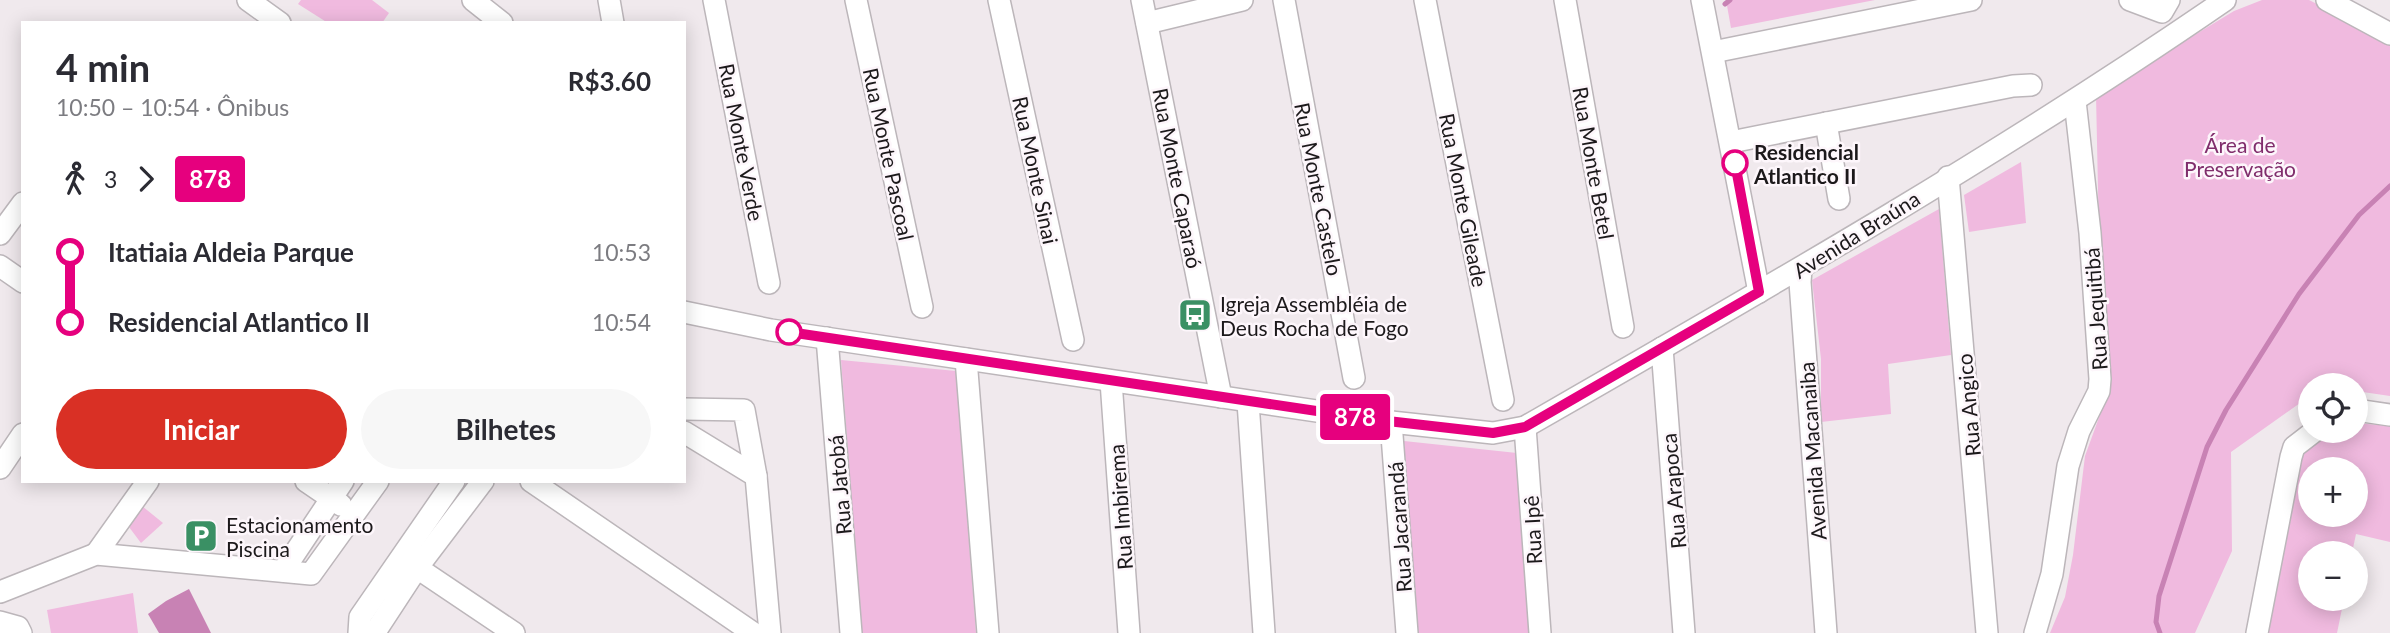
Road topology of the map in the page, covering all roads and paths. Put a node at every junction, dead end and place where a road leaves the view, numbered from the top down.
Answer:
1 (248, 0) edge
2 (473, 0) edge
3 (609, 0) edge
4 (715, 0) edge
5 (856, 0) edge
6 (999, 0) edge
7 (1142, 0) edge
8 (1242, 0) edge
9 (1284, 0) edge
10 (1424, 0) edge
11 (1565, 0) edge
12 (1702, 0) edge
13 (1971, 0) edge
14 (2130, 0) edge
15 (2169, 0) edge
16 (2225, 0) edge
17 (2327, 0) edge
18 (276, 21) edge
19 (499, 21) edge
20 (613, 21) edge
21 (1147, 23) junction
22 (2390, 34) edge
23 (1713, 52) junction
24 (2031, 85) dead end
25 (2075, 101) junction
26 (1826, 123) junction
27 (1731, 142) junction
28 (1948, 177) junction
29 (1839, 199) dead end
30 (21, 206) edge
31 (0, 234) edge
32 (0, 266) edge
33 (1801, 269) junction
34 (21, 281) edge
35 (769, 283) dead end
36 (1759, 292) junction
37 (922, 307) dead end
38 (686, 312) edge
39 (1623, 327) dead end
40 (827, 338) junction
41 (1073, 340) dead end
42 (1662, 348) junction
43 (966, 359) junction
44 (1354, 378) dead end
45 (1111, 381) junction
46 (1221, 397) junction
47 (1503, 400) dead end
48 (1248, 402) junction
49 (686, 409) edge
50 (2368, 412) edge
51 (2390, 415) edge
52 (1391, 422) junction
53 (1525, 427) junction
54 (686, 433) edge
55 (21, 437) edge
56 (2299, 443) edge
57 (0, 468) edge
58 (756, 476) junction
59 (147, 483) edge
60 (313, 483) edge
61 (377, 483) edge
62 (453, 483) edge
63 (481, 483) edge
64 (534, 483) edge
65 (337, 490) edge
66 (355, 514) junction
67 (96, 554) junction
68 (409, 562) junction
69 (283, 571) junction
70 (0, 592) edge
71 (0, 622) edge
72 (21, 633) edge
73 (359, 633) edge
74 (371, 633) edge
75 (514, 633) edge
76 (753, 633) edge
77 (770, 633) edge
78 (851, 633) edge
79 (988, 633) edge
80 (1129, 633) edge
81 (1265, 633) edge
82 (1407, 633) edge
83 (1540, 633) edge
84 (1684, 633) edge
85 (1826, 633) edge
86 (1986, 633) edge
87 (2035, 633) edge
88 (2257, 633) edge

1 - 18 street
2 - 19 street
3 - 20 street
4 - 35 street, Rua Monte Verde
5 - 37 street, Rua Monte Pascoal
6 - 41 street, Rua Monte Sinai
7 - 21 street, Rua Monte Caparaó
8 - 21 street
9 - 44 street, Rua Monte Castelo
10 - 47 street, Rua Monte Gileade
11 - 39 street, Rua Monte Betel
12 - 23 street
13 - 23 street
14 - 15 street
16 - 25 street, Avenida Braúna
17 - 22 street
21 - 46 street, Rua Monte Caparaó
23 - 27 street
24 - 26 street
25 - 28 street, Avenida Braúna
25 - 87 street, Rua Jequitibá
26 - 27 street
26 - 29 street
27 - 36 street
28 - 33 street, Avenida Braúna
28 - 86 street, Rua Angico
30 - 31 street
32 - 34 street
33 - 36 street, Avenida Braúna
33 - 85 street, Avenida Macanaiba
36 - 42 street, Avenida Braúna
38 - 40 street, Avenida Braúna
40 - 43 street, Avenida Braúna
40 - 78 street, Rua Jatobá
42 - 53 street, Avenida Braúna
42 - 84 street, Rua Arapoca
43 - 45 street, Avenida Braúna
43 - 79 street
45 - 46 street, Avenida Braúna
45 - 80 street, Rua Imbirema
46 - 48 street, Avenida Braúna
48 - 52 street, Avenida Braúna
48 - 81 street
49 - 58 street
50 - 51 street
52 - 53 street, Avenida Braúna
52 - 82 street, Rua Jacarandá
53 - 83 street, Rua Ipê
54 - 58 street
55 - 57 street
56 - 88 street
58 - 77 street
59 - 67 street
60 - 65 street
61 - 66 street
62 - 68 street
63 - 68 street
64 - 76 street
65 - 66 street
65 - 69 street
66 - 69 street
67 - 69 street
67 - 70 street
68 - 73 street
68 - 74 street
68 - 75 street
71 - 72 street

